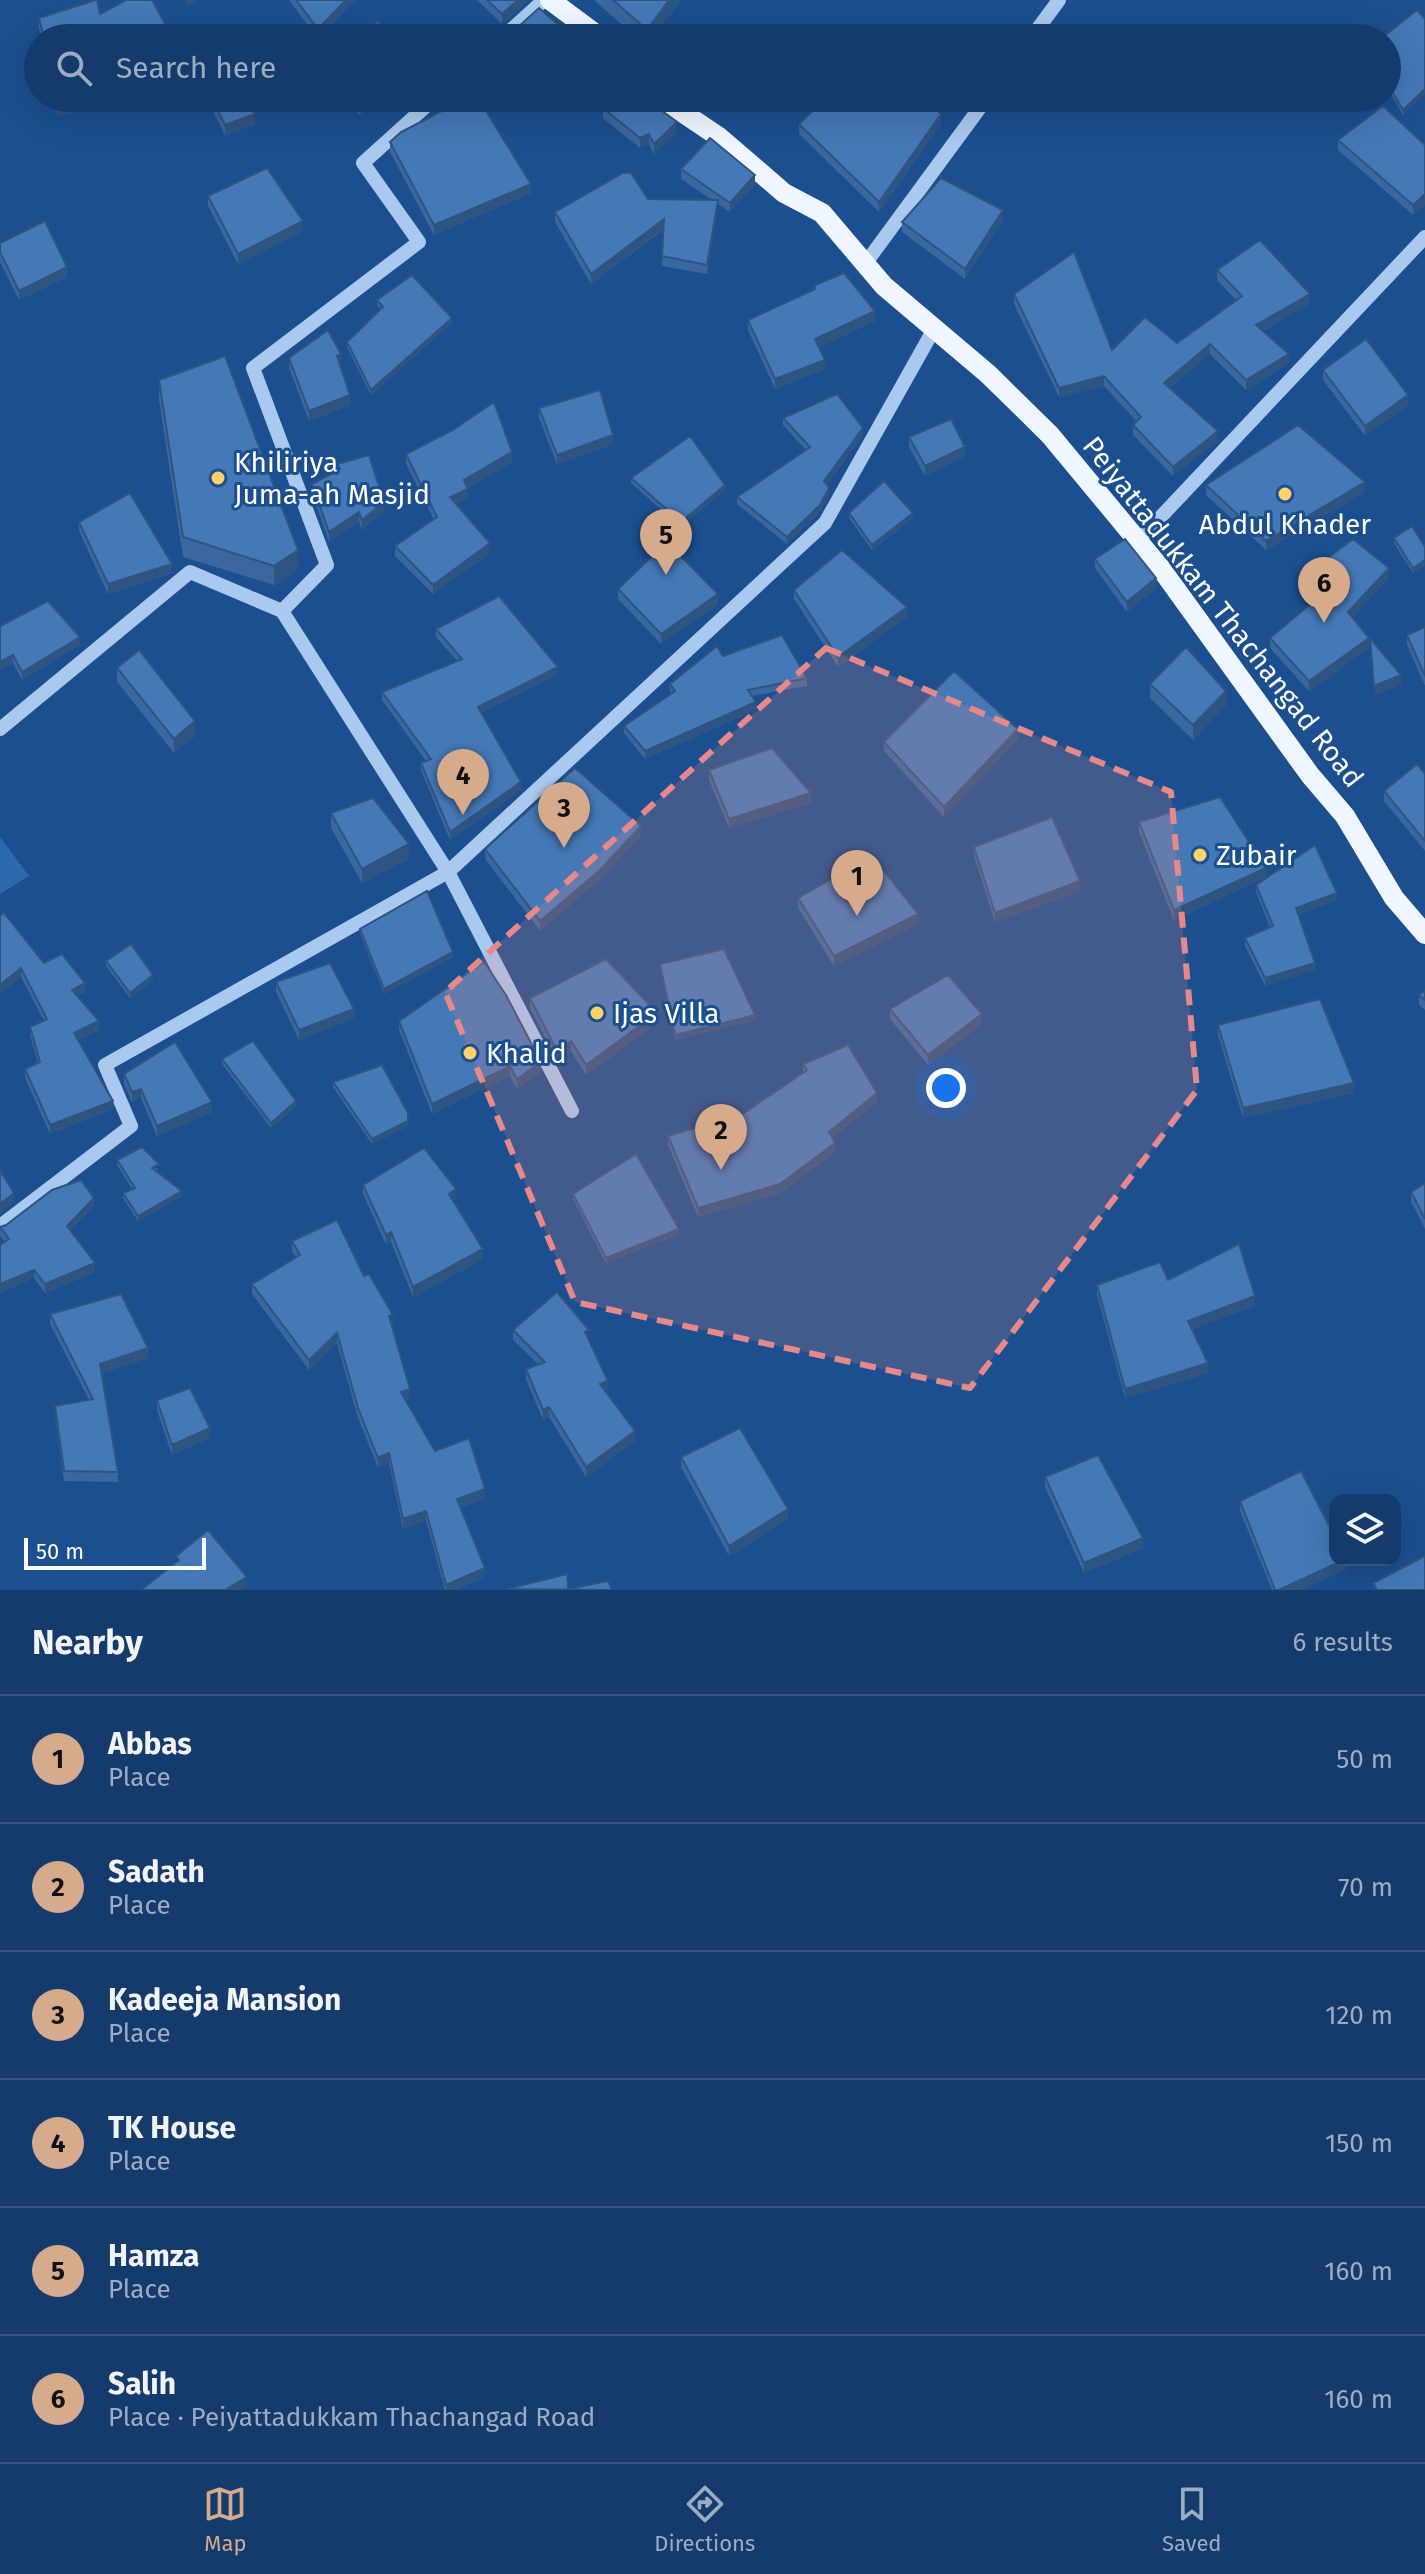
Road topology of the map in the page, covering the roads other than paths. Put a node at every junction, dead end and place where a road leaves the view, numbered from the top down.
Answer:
1 (544, 0) edge
2 (550, 0) edge
3 (1059, 0) edge
4 (517, 24) edge
5 (582, 24) edge
6 (1041, 24) edge
7 (419, 112) edge
8 (682, 112) edge
9 (977, 112) edge
10 (1425, 237) edge
11 (865, 264) junction
12 (934, 329) junction
13 (1137, 542) junction
14 (282, 611) junction
15 (0, 729) edge
16 (448, 872) junction
17 (1425, 934) edge
18 (572, 1111) dead end
19 (0, 1226) edge

1 - 4 street
2 - 5 main road
3 - 6 street
7 - 14 street
8 - 11 main road, Peiyattadukkam Thachangad Road
9 - 11 street
10 - 13 street
11 - 12 main road, Peiyattadukkam Thachangad Road
12 - 13 main road, Peiyattadukkam Thachangad Road
12 - 16 street
13 - 17 main road, Peiyattadukkam Thachangad Road
14 - 15 street
14 - 16 street
16 - 18 street
16 - 19 street

